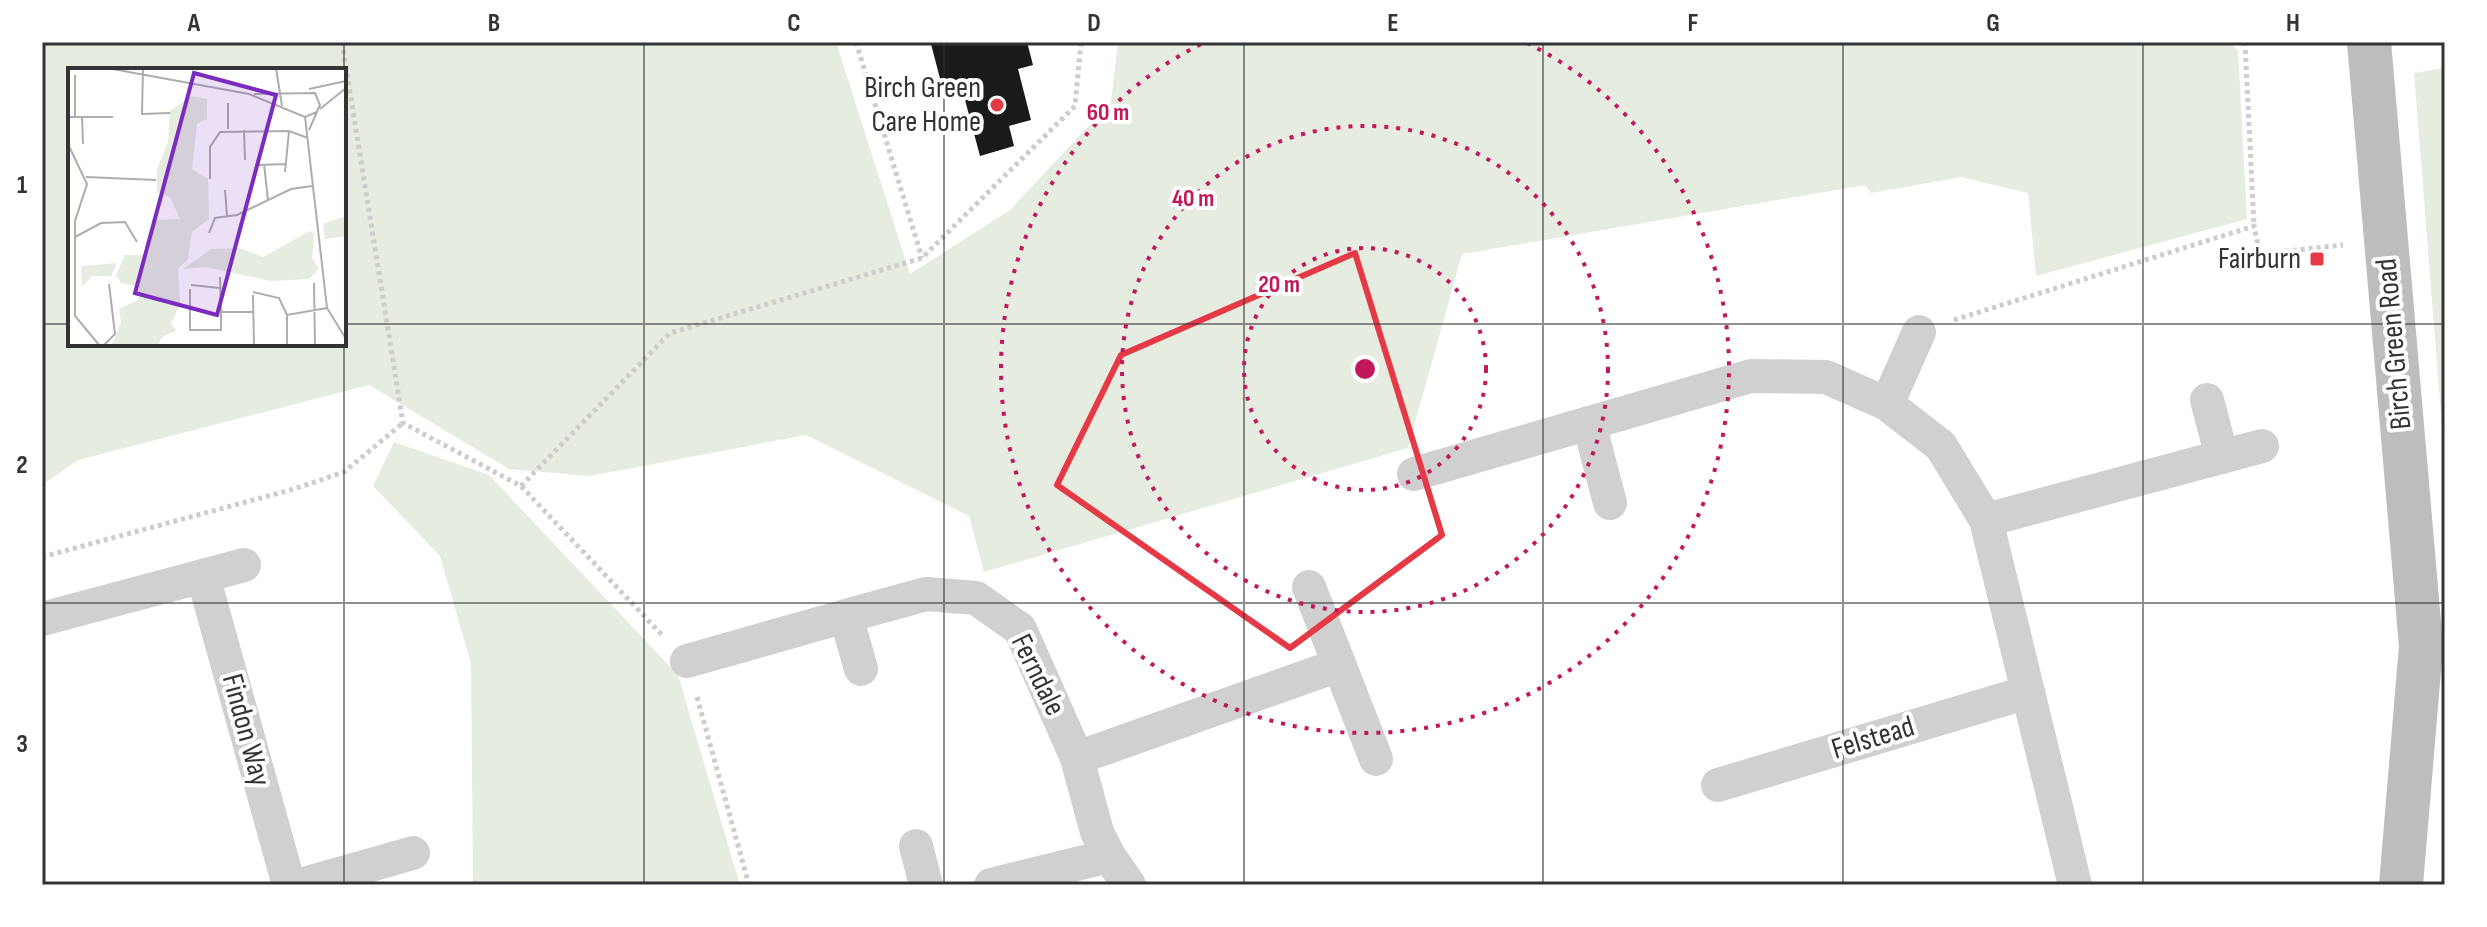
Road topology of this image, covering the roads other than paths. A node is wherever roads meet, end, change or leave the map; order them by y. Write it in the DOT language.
graph roads {
  1 [pos="2369,42"];
  2 [pos="1919,332"];
  3 [pos="2207,400"];
  4 [pos="1887,404"];
  5 [pos="1589,423"];
  6 [pos="2262,446"];
  7 [pos="2222,457"];
  8 [pos="1414,474"];
  9 [pos="1610,503"];
  10 [pos="1986,520"];
  11 [pos="244,565"];
  12 [pos="203,576"];
  13 [pos="1309,587"];
  14 [pos="846,616"];
  15 [pos="42,619"];
  16 [pos="2421,646"];
  17 [pos="687,661"];
  18 [pos="1339,665"];
  19 [pos="861,669"];
  20 [pos="2028,692"];
  21 [pos="2445,729"];
  22 [pos="1077,758"];
  23 [pos="1376,759"];
  24 [pos="1718,785"];
  25 [pos="916,846"];
  26 [pos="413,853"];
  27 [pos="1109,856"];
  28 [pos="289,885"];
  29 [pos="300,885"];
  30 [pos="926,885"];
  31 [pos="991,885"];
  32 [pos="1129,885"];
  33 [pos="2075,885"];
  34 [pos="2401,885"];
  1 -- 16 [label="street, Birch Green Road"];
  2 -- 4 [label="street"];
  3 -- 7 [label="street"];
  4 -- 5 [label="street"];
  4 -- 10 [label="street"];
  5 -- 8 [label="street"];
  5 -- 9 [label="street"];
  6 -- 7 [label="street"];
  7 -- 10 [label="street"];
  10 -- 20 [label="street"];
  11 -- 12 [label="street"];
  12 -- 15 [label="street"];
  12 -- 28 [label="street, Findon Way"];
  13 -- 18 [label="street"];
  14 -- 17 [label="street, Ferndale"];
  14 -- 19 [label="street"];
  14 -- 22 [label="street, Ferndale"];
  16 -- 21 [label="street"];
  16 -- 34 [label="street"];
  18 -- 22 [label="street"];
  18 -- 23 [label="street"];
  20 -- 24 [label="street, Felstead"];
  20 -- 33 [label="street"];
  22 -- 27 [label="street, Ferndale"];
  25 -- 30 [label="street"];
  26 -- 29 [label="street"];
  27 -- 31 [label="street"];
  27 -- 32 [label="street, Ferndale"];
}
